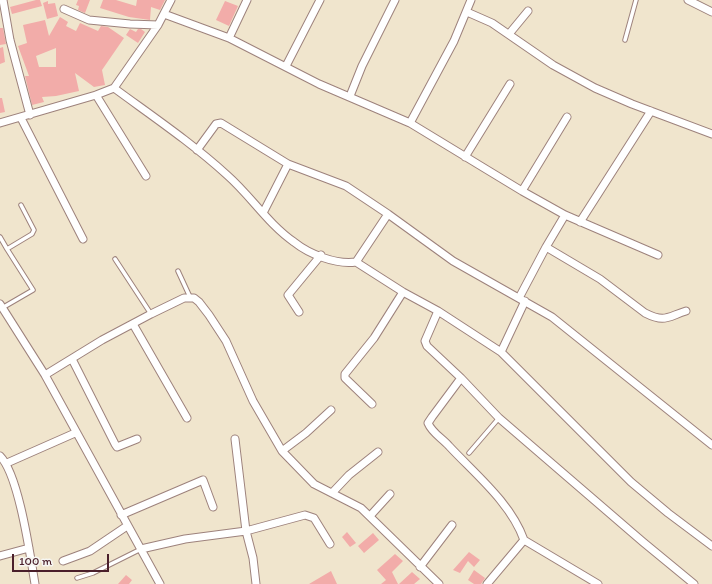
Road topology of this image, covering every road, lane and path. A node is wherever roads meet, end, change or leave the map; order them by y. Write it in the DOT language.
graph roads {
  1 [pos="3,0"];
  2 [pos="171,0"];
  3 [pos="247,0"];
  4 [pos="320,0"];
  5 [pos="395,0"];
  6 [pos="471,0"];
  7 [pos="636,0"];
  8 [pos="688,0"];
  9 [pos="64,8"];
  10 [pos="528,11"];
  11 [pos="467,12"];
  12 [pos="712,12"];
  13 [pos="164,14"];
  14 [pos="158,25"];
  15 [pos="509,34"];
  16 [pos="229,38"];
  17 [pos="625,40"];
  18 [pos="286,66"];
  19 [pos="510,84"];
  20 [pos="114,88"];
  21 [pos="96,95"];
  22 [pos="350,96"];
  23 [pos="650,111"];
  24 [pos="30,115"];
  25 [pos="567,117"];
  26 [pos="21,118"];
  27 [pos="0,123"];
  28 [pos="410,123"];
  29 [pos="712,134"];
  30 [pos="198,150"];
  31 [pos="465,157"];
  32 [pos="288,164"];
  33 [pos="146,176"];
  34 [pos="522,191"];
  35 [pos="21,205"];
  36 [pos="263,213"];
  37 [pos="388,214"];
  38 [pos="565,215"];
  39 [pos="580,222"];
  40 [pos="0,237"];
  41 [pos="83,239"];
  42 [pos="546,247"];
  43 [pos="7,249"];
  44 [pos="658,255"];
  45 [pos="321,256"];
  46 [pos="115,259"];
  47 [pos="356,262"];
  48 [pos="178,272"];
  49 [pos="403,292"];
  50 [pos="190,297"];
  51 [pos="522,299"];
  52 [pos="1,306"];
  53 [pos="438,311"];
  54 [pos="686,311"];
  55 [pos="299,312"];
  56 [pos="151,314"];
  57 [pos="133,324"];
  58 [pos="501,352"];
  59 [pos="72,359"];
  60 [pos="45,375"];
  61 [pos="461,378"];
  62 [pos="372,404"];
  63 [pos="331,410"];
  64 [pos="187,418"];
  65 [pos="499,418"];
  66 [pos="75,433"];
  67 [pos="137,439"];
  68 [pos="235,439"];
  69 [pos="712,445"];
  70 [pos="282,451"];
  71 [pos="378,452"];
  72 [pos="469,453"];
  73 [pos="0,456"];
  74 [pos="7,463"];
  75 [pos="332,493"];
  76 [pos="390,494"];
  77 [pos="213,507"];
  78 [pos="121,515"];
  79 [pos="370,516"];
  80 [pos="452,525"];
  81 [pos="127,526"];
  82 [pos="246,531"];
  83 [pos="524,540"];
  84 [pos="330,544"];
  85 [pos="712,546"];
  86 [pos="29,548"];
  87 [pos="141,549"];
  88 [pos="0,556"];
  89 [pos="63,561"];
  90 [pos="420,567"];
  91 [pos="76,578"];
  92 [pos="35,584"];
  93 [pos="160,584"];
  94 [pos="256,584"];
  95 [pos="440,584"];
  96 [pos="487,584"];
  97 [pos="598,584"];
  98 [pos="694,584"];
  1 -- 24 [label="street"];
  2 -- 13 [label="street"];
  3 -- 16 [label="street"];
  4 -- 18 [label="street"];
  5 -- 22 [label="street"];
  6 -- 11 [label="street"];
  7 -- 17 [label="lane"];
  8 -- 12 [label="street"];
  9 -- 14 [label="street"];
  10 -- 15 [label="street"];
  11 -- 15 [label="street"];
  11 -- 28 [label="street"];
  13 -- 14 [label="street"];
  13 -- 16 [label="street"];
  14 -- 20 [label="street"];
  15 -- 23 [label="street"];
  16 -- 18 [label="street"];
  18 -- 22 [label="street"];
  19 -- 31 [label="street"];
  20 -- 21 [label="street"];
  20 -- 30 [label="street"];
  21 -- 24 [label="street"];
  21 -- 33 [label="street"];
  22 -- 28 [label="street"];
  23 -- 29 [label="street"];
  23 -- 39 [label="street"];
  24 -- 26 [label="street"];
  25 -- 34 [label="street"];
  26 -- 27 [label="street"];
  26 -- 41 [label="street"];
  28 -- 31 [label="street"];
  30 -- 32 [label="street"];
  30 -- 36 [label="street"];
  31 -- 34 [label="street"];
  32 -- 36 [label="street"];
  32 -- 37 [label="street"];
  34 -- 38 [label="street"];
  35 -- 43 [label="lane"];
  36 -- 45 [label="street"];
  37 -- 47 [label="street"];
  37 -- 51 [label="street"];
  38 -- 39 [label="street"];
  38 -- 42 [label="street"];
  39 -- 44 [label="street"];
  40 -- 43 [label="lane"];
  42 -- 51 [label="street"];
  42 -- 54 [label="street"];
  43 -- 52 [label="lane"];
  45 -- 47 [label="street"];
  45 -- 55 [label="street"];
  46 -- 56 [label="lane"];
  47 -- 49 [label="street"];
  48 -- 50 [label="lane"];
  49 -- 53 [label="street"];
  49 -- 62 [label="street"];
  50 -- 56 [label="street"];
  50 -- 70 [label="street"];
  51 -- 58 [label="street"];
  51 -- 69 [label="street"];
  52 -- 60 [label="street"];
  53 -- 58 [label="street"];
  53 -- 61 [label="street"];
  56 -- 57 [label="street"];
  57 -- 59 [label="street"];
  57 -- 64 [label="street"];
  58 -- 85 [label="street"];
  59 -- 60 [label="street"];
  59 -- 67 [label="street"];
  60 -- 66 [label="street"];
  61 -- 65 [label="street"];
  61 -- 83 [label="street"];
  63 -- 70 [label="street"];
  65 -- 72 [label="lane"];
  65 -- 98 [label="street"];
  66 -- 74 [label="street"];
  66 -- 78 [label="street"];
  68 -- 82 [label="street"];
  70 -- 75 [label="street"];
  71 -- 75 [label="street"];
  73 -- 74 [label="street"];
  74 -- 86 [label="street"];
  75 -- 79 [label="street"];
  76 -- 79 [label="street"];
  77 -- 78 [label="street"];
  78 -- 81 [label="street"];
  79 -- 90 [label="street"];
  80 -- 90 [label="street"];
  81 -- 87 [label="street"];
  81 -- 89 [label="street"];
  82 -- 84 [label="street"];
  82 -- 87 [label="street"];
  82 -- 94 [label="street"];
  83 -- 96 [label="street"];
  83 -- 97 [label="street"];
  86 -- 88 [label="street"];
  86 -- 92 [label="street"];
  87 -- 91 [label="lane"];
  87 -- 93 [label="street"];
  90 -- 95 [label="street"];
}
